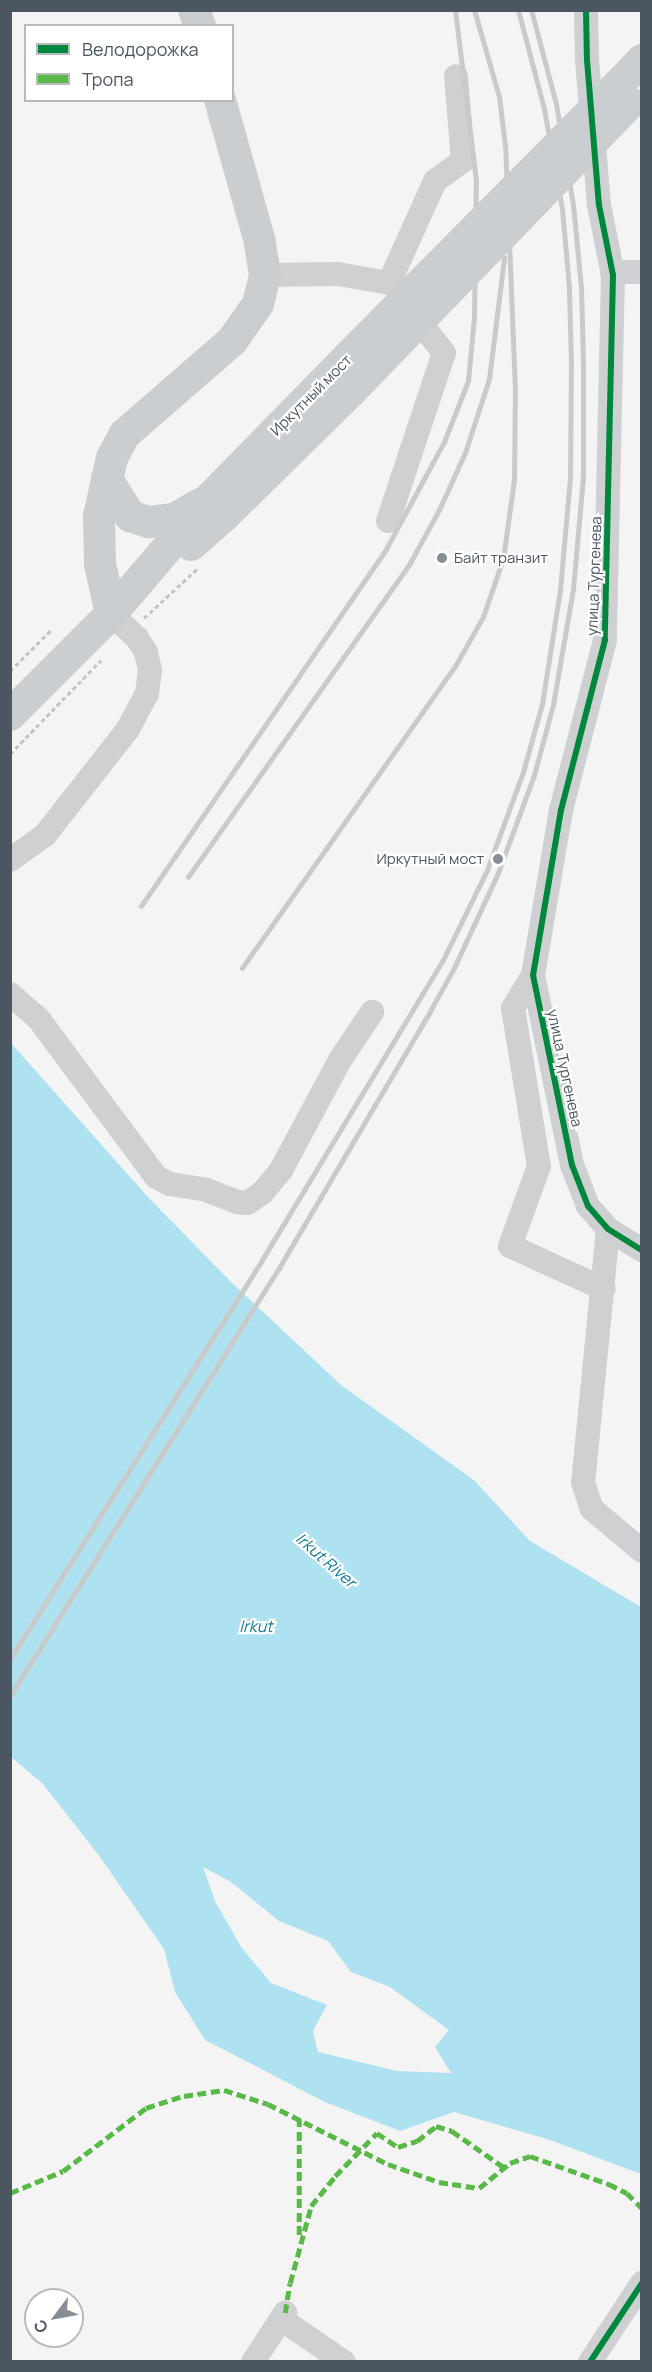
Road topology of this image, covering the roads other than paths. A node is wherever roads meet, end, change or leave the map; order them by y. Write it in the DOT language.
graph roads {
  1 [pos="586,10"];
  2 [pos="642,60"];
  3 [pos="456,76"];
  4 [pos="630,92"];
  5 [pos="221,102"];
  6 [pos="612,272"];
  7 [pos="642,272"];
  8 [pos="265,275"];
  9 [pos="389,283"];
  10 [pos="107,479"];
  11 [pos="210,498"];
  12 [pos="388,521"];
  13 [pos="120,623"];
  14 [pos="10,715"];
  15 [pos="10,860"];
  16 [pos="533,975"];
  17 [pos="10,994"];
  18 [pos="372,1012"];
  19 [pos="608,1229"];
  20 [pos="642,1250"];
  21 [pos="603,1289"];
  22 [pos="642,1551"];
  23 [pos="642,2283"];
  24 [pos="253,2361"];
  25 [pos="344,2361"];
  26 [pos="590,2361"];
  1 -- 6 [label="street, улица Тургенева"];
  2 -- 4 [label="main road"];
  3 -- 9 [label="street"];
  4 -- 11 [label="main road, Иркутный мост, bridge"];
  4 -- 13 [label="main road, Иркутный мост, bridge"];
  5 -- 8 [label="main road"];
  6 -- 7 [label="street"];
  6 -- 16 [label="street, улица Тургенева"];
  8 -- 9 [label="street"];
  8 -- 10 [label="main road"];
  9 -- 12 [label="street"];
  10 -- 11 [label="main road"];
  10 -- 13 [label="main road"];
  11 -- 13 [label="main road, Иркутный мост"];
  13 -- 14 [label="main road, Иркутный мост"];
  13 -- 15 [label="street"];
  16 -- 19 [label="street, улица Тургенева"];
  16 -- 21 [label="street"];
  17 -- 18 [label="street"];
  19 -- 20 [label="street, улица Тургенева"];
  19 -- 21 [label="street"];
  21 -- 22 [label="street"];
  23 -- 26 [label="street"];
  24 -- 25 [label="street"];
}
